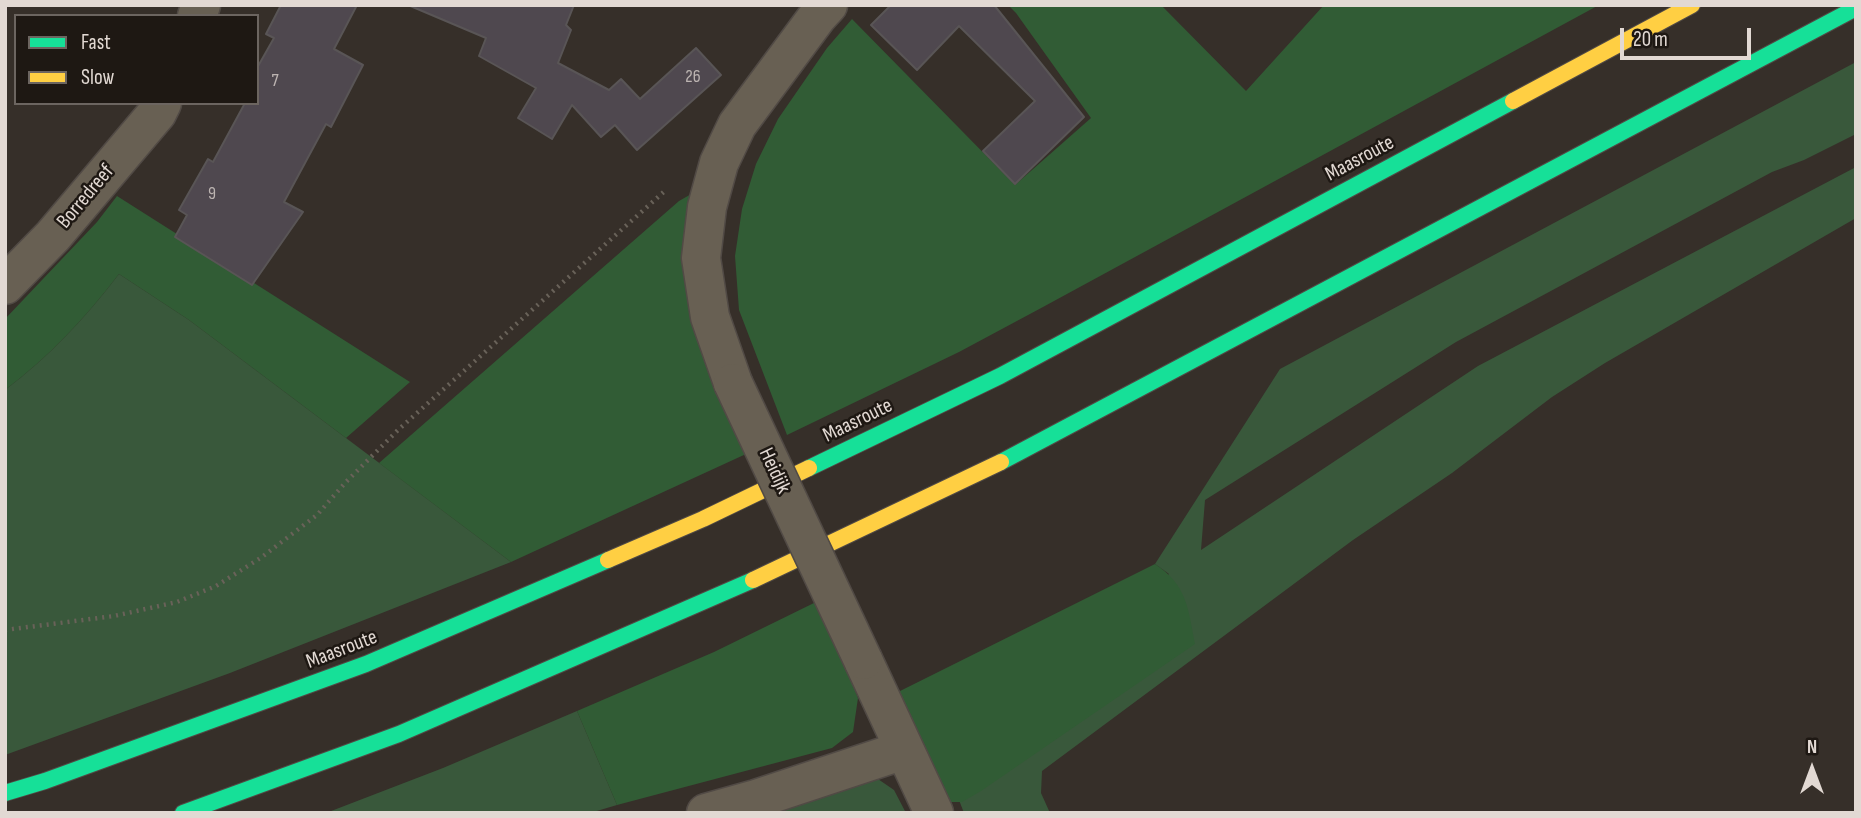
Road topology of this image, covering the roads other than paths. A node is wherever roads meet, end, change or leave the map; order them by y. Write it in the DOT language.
graph roads {
  1 [pos="1692,5"];
  2 [pos="1856,8"];
  3 [pos="814,9"];
  4 [pos="161,105"];
  5 [pos="5,285"];
  6 [pos="904,750"];
  7 [pos="5,793"];
  8 [pos="183,813"];
  9 [pos="706,813"];
  10 [pos="934,813"];
  1 -- 7 [label="highway, Maasroute"];
  2 -- 8 [label="highway"];
  3 -- 6 [label="street, Heidijk, bridge"];
  4 -- 5 [label="street, Borredreef"];
  6 -- 9 [label="street"];
  6 -- 10 [label="street, Heidijk"];
}
